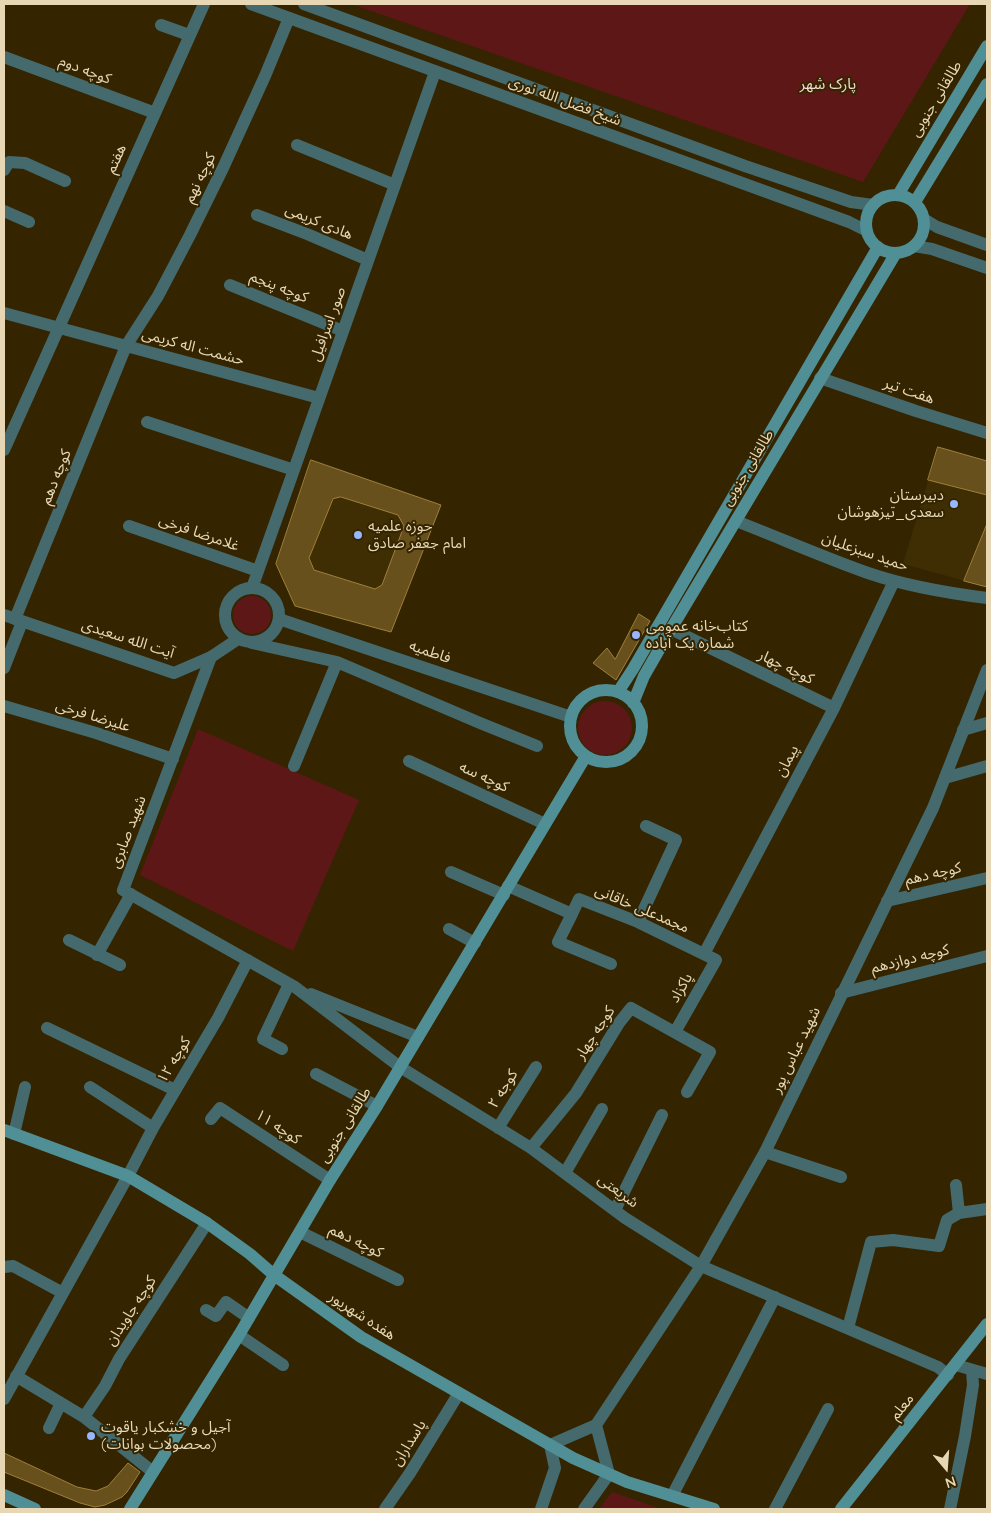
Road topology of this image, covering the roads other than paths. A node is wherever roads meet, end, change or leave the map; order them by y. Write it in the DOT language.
graph roads {
  1 [pos="204,4"];
  2 [pos="251,4"];
  3 [pos="304,4"];
  4 [pos="289,18"];
  5 [pos="161,25"];
  6 [pos="190,36"];
  7 [pos="987,46"];
  8 [pos="441,54"];
  9 [pos="4,57"];
  10 [pos="435,72"];
  11 [pos="987,84"];
  12 [pos="155,113"];
  13 [pos="935,132"];
  14 [pos="952,142"];
  15 [pos="297,145"];
  16 [pos="4,170"];
  17 [pos="65,181"];
  18 [pos="395,185"];
  19 [pos="898,195"];
  20 [pos="915,202"];
  21 [pos="873,205"];
  22 [pos="4,211"];
  23 [pos="257,215"];
  24 [pos="924,220"];
  25 [pos="28,222"];
  26 [pos="867,231"];
  27 [pos="987,245"];
  28 [pos="914,246"];
  29 [pos="878,247"];
  30 [pos="896,253"];
  31 [pos="368,260"];
  32 [pos="987,268"];
  33 [pos="230,285"];
  34 [pos="4,313"];
  35 [pos="58,328"];
  36 [pos="343,331"];
  37 [pos="126,346"];
  38 [pos="820,378"];
  39 [pos="319,398"];
  40 [pos="147,422"];
  41 [pos="987,433"];
  42 [pos="4,450"];
  43 [pos="294,470"];
  44 [pos="736,521"];
  45 [pos="129,526"];
  46 [pos="258,570"];
  47 [pos="894,581"];
  48 [pos="252,588"];
  49 [pos="987,598"];
  50 [pos="279,618"];
  51 [pos="14,619"];
  52 [pos="671,629"];
  53 [pos="238,639"];
  54 [pos="252,643"];
  55 [pos="211,656"];
  56 [pos="337,662"];
  57 [pos="4,668"];
  58 [pos="987,670"];
  59 [pos="618,692"];
  60 [pos="633,703"];
  61 [pos="4,706"];
  62 [pos="834,708"];
  63 [pos="571,717"];
  64 [pos="987,723"];
  65 [pos="963,730"];
  66 [pos="537,746"];
  67 [pos="586,756"];
  68 [pos="173,759"];
  69 [pos="410,761"];
  70 [pos="294,766"];
  71 [pos="987,766"];
  72 [pos="945,778"];
  73 [pos="546,824"];
  74 [pos="646,826"];
  75 [pos="451,872"];
  76 [pos="987,878"];
  77 [pos="506,890"];
  78 [pos="130,894"];
  79 [pos="887,901"];
  80 [pos="572,914"];
  81 [pos="638,922"];
  82 [pos="449,929"];
  83 [pos="69,940"];
  84 [pos="475,943"];
  85 [pos="704,954"];
  86 [pos="97,955"];
  87 [pos="987,956"];
  88 [pos="248,960"];
  89 [pos="716,960"];
  90 [pos="611,964"];
  91 [pos="120,965"];
  92 [pos="292,986"];
  93 [pos="842,993"];
  94 [pos="46,1028"];
  95 [pos="675,1032"];
  96 [pos="418,1037"];
  97 [pos="282,1049"];
  98 [pos="400,1067"];
  99 [pos="536,1067"];
  100 [pos="316,1074"];
  101 [pos="25,1087"];
  102 [pos="90,1087"];
  103 [pos="175,1090"];
  104 [pos="687,1092"];
  105 [pos="377,1106"];
  106 [pos="602,1109"];
  107 [pos="662,1115"];
  108 [pos="211,1119"];
  109 [pos="152,1128"];
  110 [pos="498,1128"];
  111 [pos="9,1132"];
  112 [pos="531,1148"];
  113 [pos="765,1152"];
  114 [pos="565,1173"];
  115 [pos="128,1176"];
  116 [pos="840,1178"];
  117 [pos="330,1180"];
  118 [pos="956,1185"];
  119 [pos="987,1209"];
  120 [pos="615,1210"];
  121 [pos="959,1213"];
  122 [pos="208,1223"];
  123 [pos="300,1232"];
  124 [pos="701,1266"];
  125 [pos="4,1267"];
  126 [pos="274,1275"];
  127 [pos="398,1280"];
  128 [pos="63,1293"];
  129 [pos="775,1297"];
  130 [pos="206,1310"];
  131 [pos="249,1318"];
  132 [pos="848,1328"];
  133 [pos="985,1332"];
  134 [pos="239,1335"];
  135 [pos="283,1365"];
  136 [pos="956,1365"];
  137 [pos="972,1370"];
  138 [pos="987,1374"];
  139 [pos="948,1375"];
  140 [pos="16,1376"];
  141 [pos="458,1393"];
  142 [pos="4,1396"];
  143 [pos="61,1403"];
  144 [pos="828,1409"];
  145 [pos="84,1417"];
  146 [pos="596,1425"];
  147 [pos="49,1428"];
  148 [pos="550,1445"];
  149 [pos="153,1472"];
  150 [pos="609,1474"];
  151 [pos="4,1495"];
  152 [pos="672,1496"];
  153 [pos="35,1509"];
  154 [pos="130,1509"];
  155 [pos="385,1509"];
  156 [pos="541,1509"];
  157 [pos="584,1509"];
  158 [pos="714,1509"];
  159 [pos="775,1509"];
  160 [pos="841,1509"];
  161 [pos="950,1509"];
  1 -- 6 [label="street, هفتم"];
  2 -- 4 [label="street, شیخ فضل الله نوری"];
  3 -- 8 [label="street, شیخ فضل الله نوری"];
  4 -- 10 [label="street, شیخ فضل الله نوری"];
  4 -- 37 [label="street, کوچه نهم"];
  5 -- 6 [label="street"];
  6 -- 12 [label="street, هفتم"];
  7 -- 13 [label="main road, طالقانی جنوبی"];
  8 -- 10 [label="street, صور اسرافیل"];
  8 -- 21 [label="street, شیخ فضل الله نوری"];
  9 -- 12 [label="street, کوچه دوم"];
  10 -- 18 [label="street, صور اسرافیل"];
  10 -- 26 [label="street, شیخ فضل الله نوری"];
  11 -- 14 [label="main road"];
  12 -- 35 [label="street, هفتم"];
  13 -- 14 [label="main road"];
  13 -- 19 [label="main road, طالقانی جنوبی"];
  14 -- 20 [label="main road"];
  15 -- 18 [label="street"];
  16 -- 17 [label="street"];
  18 -- 31 [label="street, صور اسرافیل"];
  19 -- 20 [label="main road"];
  19 -- 21 [label="main road"];
  20 -- 24 [label="main road"];
  21 -- 26 [label="main road"];
  22 -- 25 [label="street"];
  23 -- 31 [label="street, هادی کریمی"];
  24 -- 27 [label="street"];
  24 -- 28 [label="main road"];
  26 -- 29 [label="main road"];
  28 -- 30 [label="main road"];
  28 -- 32 [label="street"];
  29 -- 30 [label="main road"];
  29 -- 59 [label="main road, طالقانی جنوبی"];
  30 -- 38 [label="main road, طالقانی جنوبی"];
  31 -- 36 [label="street, صور اسرافیل"];
  33 -- 36 [label="street, کوچه پنجم"];
  34 -- 35 [label="street, حشمت اله کریمی"];
  35 -- 37 [label="street, حشمت اله کریمی"];
  35 -- 42 [label="street, هفتم"];
  36 -- 39 [label="street, صور اسرافیل"];
  37 -- 39 [label="street, حشمت اله کریمی"];
  37 -- 51 [label="street, کوچه دهم"];
  38 -- 41 [label="street, هفت تیر"];
  38 -- 44 [label="main road, طالقانی جنوبی"];
  39 -- 43 [label="street, صور اسرافیل"];
  40 -- 43 [label="street"];
  43 -- 46 [label="street, صور اسرافیل"];
  44 -- 47 [label="street, حمید سبزعلیان"];
  44 -- 52 [label="main road, طالقانی جنوبی"];
  45 -- 46 [label="street, غلامرضا فرخی"];
  46 -- 48 [label="street, صور اسرافیل"];
  47 -- 49 [label="street, حمید سبزعلیان"];
  47 -- 62 [label="street, پیمان"];
  48 -- 50 [label="street"];
  48 -- 53 [label="street"];
  50 -- 54 [label="street"];
  50 -- 63 [label="street, فاطمیه"];
  51 -- 55 [label="street, آیت الله سعیدی"];
  51 -- 57 [label="street, کوچه دهم"];
  52 -- 60 [label="main road, طالقانی جنوبی"];
  52 -- 62 [label="street, کوچه چهار"];
  53 -- 54 [label="street"];
  53 -- 55 [label="street, آیت الله سعیدی"];
  54 -- 56 [label="street"];
  55 -- 68 [label="street, شهید صابری"];
  56 -- 66 [label="street"];
  56 -- 70 [label="street"];
  58 -- 65 [label="street, شهید عباس پور"];
  59 -- 60 [label="main road"];
  59 -- 63 [label="main road"];
  60 -- 67 [label="main road"];
  61 -- 68 [label="street, علیرضا فرخی"];
  62 -- 85 [label="street, پیمان"];
  63 -- 67 [label="main road"];
  64 -- 65 [label="street"];
  65 -- 72 [label="street, شهید عباس پور"];
  67 -- 73 [label="main road, طالقانی جنوبی"];
  68 -- 78 [label="street, شهید صابری"];
  69 -- 73 [label="street, کوچه سه"];
  71 -- 72 [label="street"];
  72 -- 79 [label="street, شهید عباس پور"];
  73 -- 77 [label="main road, طالقانی جنوبی"];
  74 -- 81 [label="street"];
  75 -- 77 [label="street"];
  76 -- 79 [label="street, کوچه دهم"];
  77 -- 80 [label="street"];
  77 -- 84 [label="main road, طالقانی جنوبی"];
  78 -- 86 [label="street"];
  78 -- 88 [label="street"];
  79 -- 93 [label="street, شهید عباس پور"];
  80 -- 81 [label="street, مجمدعلی خاقانی"];
  80 -- 90 [label="street"];
  81 -- 85 [label="street, مجمدعلی خاقانی"];
  82 -- 84 [label="street"];
  83 -- 86 [label="street"];
  84 -- 96 [label="main road, طالقانی جنوبی"];
  85 -- 89 [label="street, مجمدعلی خاقانی"];
  86 -- 91 [label="street"];
  87 -- 93 [label="street, کوچه دوازدهم"];
  88 -- 92 [label="street"];
  88 -- 103 [label="street, کوچه ۱۲"];
  89 -- 95 [label="street, پاکزاد"];
  92 -- 96 [label="street"];
  92 -- 97 [label="street"];
  92 -- 98 [label="street, شریعتی"];
  93 -- 113 [label="street, شهید عباس پور"];
  94 -- 103 [label="street"];
  95 -- 104 [label="street, کوجه چهار"];
  95 -- 112 [label="street, کوجه چهار"];
  96 -- 98 [label="main road, طالقانی جنوبی"];
  98 -- 105 [label="main road, طالقانی جنوبی"];
  98 -- 110 [label="street, شریعتی"];
  99 -- 110 [label="street, کوجه ۲"];
  100 -- 105 [label="street"];
  101 -- 111 [label="street"];
  102 -- 109 [label="street"];
  103 -- 109 [label="street, کوچه ۱۲"];
  105 -- 117 [label="main road, طالقانی جنوبی"];
  106 -- 114 [label="street"];
  107 -- 120 [label="street"];
  108 -- 117 [label="street, کوچه ۱۱"];
  109 -- 115 [label="street, کوچه ۱۲"];
  110 -- 112 [label="street, شریعتی"];
  111 -- 115 [label="main road, هفده شهریور"];
  112 -- 114 [label="street, شریعتی"];
  113 -- 116 [label="street"];
  113 -- 124 [label="street, شهید عباس پور"];
  114 -- 120 [label="street, شریعتی"];
  115 -- 122 [label="main road, هفده شهریور"];
  115 -- 128 [label="street, کوچه ۱۲"];
  117 -- 123 [label="main road, طالقانی جنوبی"];
  118 -- 121 [label="street"];
  119 -- 121 [label="street"];
  120 -- 124 [label="street, شریعتی"];
  121 -- 132 [label="street"];
  122 -- 126 [label="main road, هفده شهریور"];
  122 -- 145 [label="street, کوچه جاویدان"];
  123 -- 126 [label="main road, طالقانی جنوبی"];
  123 -- 127 [label="street, کوچه دهم"];
  124 -- 129 [label="street, شریعتی"];
  124 -- 146 [label="street, شهید عباس پور"];
  125 -- 128 [label="street"];
  126 -- 131 [label="main road, طالقانی جنوبی"];
  126 -- 141 [label="main road, هفده شهریور"];
  128 -- 140 [label="street, کوچه ۱۲"];
  129 -- 132 [label="street, شریعتی"];
  129 -- 152 [label="street"];
  130 -- 131 [label="street"];
  131 -- 134 [label="main road, طالقانی جنوبی"];
  132 -- 139 [label="street, شریعتی"];
  133 -- 136 [label="main road, معلم"];
  134 -- 135 [label="street"];
  134 -- 149 [label="main road, طالقانی جنوبی"];
  136 -- 137 [label="street"];
  136 -- 139 [label="main road, معلم"];
  137 -- 138 [label="street"];
  137 -- 161 [label="street"];
  139 -- 160 [label="main road, معلم"];
  140 -- 142 [label="street, کوچه ۱۲"];
  140 -- 143 [label="street"];
  141 -- 148 [label="main road, هفده شهریور"];
  141 -- 155 [label="street, پاسداران"];
  143 -- 145 [label="street"];
  143 -- 147 [label="street"];
  144 -- 159 [label="street"];
  145 -- 149 [label="street"];
  146 -- 148 [label="street"];
  146 -- 150 [label="street"];
  148 -- 150 [label="main road, هفده شهریور"];
  148 -- 156 [label="street"];
  149 -- 154 [label="main road, طالقانی جنوبی"];
  150 -- 152 [label="main road, هفده شهریور"];
  150 -- 157 [label="street"];
  151 -- 153 [label="main road"];
  152 -- 158 [label="main road, هفده شهریور"];
}
